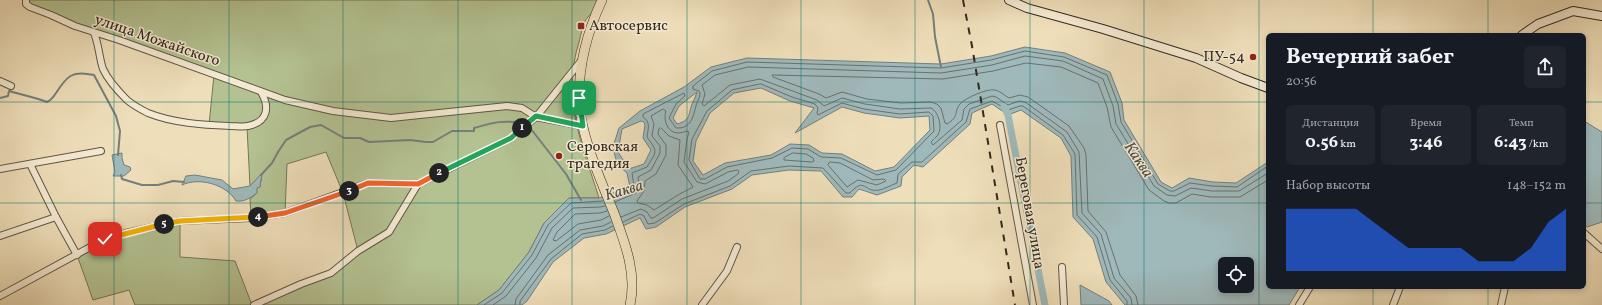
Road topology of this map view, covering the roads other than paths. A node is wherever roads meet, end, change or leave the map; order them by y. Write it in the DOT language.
graph roads {
  1 [pos="26,0"];
  2 [pos="602,0"];
  3 [pos="1009,0"];
  4 [pos="1602,16"];
  5 [pos="94,33"];
  6 [pos="1525,33"];
  7 [pos="582,60"];
  8 [pos="0,81"];
  9 [pos="11,86"];
  10 [pos="1266,87"];
  11 [pos="261,92"];
  12 [pos="536,116"];
  13 [pos="1000,125"];
  14 [pos="583,126"];
  15 [pos="101,150"];
  16 [pos="30,164"];
  17 [pos="0,169"];
  18 [pos="418,184"];
  19 [pos="56,217"];
  20 [pos="1586,235"];
  21 [pos="0,236"];
  22 [pos="737,248"];
  23 [pos="1602,250"];
  24 [pos="77,255"];
  25 [pos="1062,267"];
  26 [pos="1309,289"];
  27 [pos="1399,289"];
  28 [pos="1504,289"];
  29 [pos="0,296"];
  30 [pos="254,305"];
  31 [pos="630,305"];
  32 [pos="702,305"];
  33 [pos="1033,305"];
  34 [pos="1064,305"];
  35 [pos="1299,305"];
  36 [pos="1393,305"];
  37 [pos="1500,305"];
  1 -- 5 [label="street, улица Можайского"];
  2 -- 7 [label="main road"];
  3 -- 10 [label="main road"];
  4 -- 6 [label="main road"];
  5 -- 11 [label="street, улица Можайского"];
  5 -- 11 [label="street"];
  7 -- 12 [label="street"];
  7 -- 14 [label="main road"];
  8 -- 9 [label="street"];
  11 -- 12 [label="street, улица Можайского"];
  12 -- 14 [label="street, улица Можайского"];
  12 -- 18 [label="street"];
  13 -- 33 [label="street, Береговая улица"];
  14 -- 31 [label="main road"];
  15 -- 16 [label="street"];
  16 -- 17 [label="street"];
  16 -- 19 [label="street"];
  18 -- 24 [label="street"];
  18 -- 30 [label="street"];
  19 -- 21 [label="street"];
  19 -- 24 [label="street"];
  20 -- 23 [label="street"];
  22 -- 32 [label="street"];
  24 -- 29 [label="street"];
  25 -- 34 [label="street"];
  26 -- 35 [label="street"];
  27 -- 36 [label="street"];
  28 -- 37 [label="street"];
}
